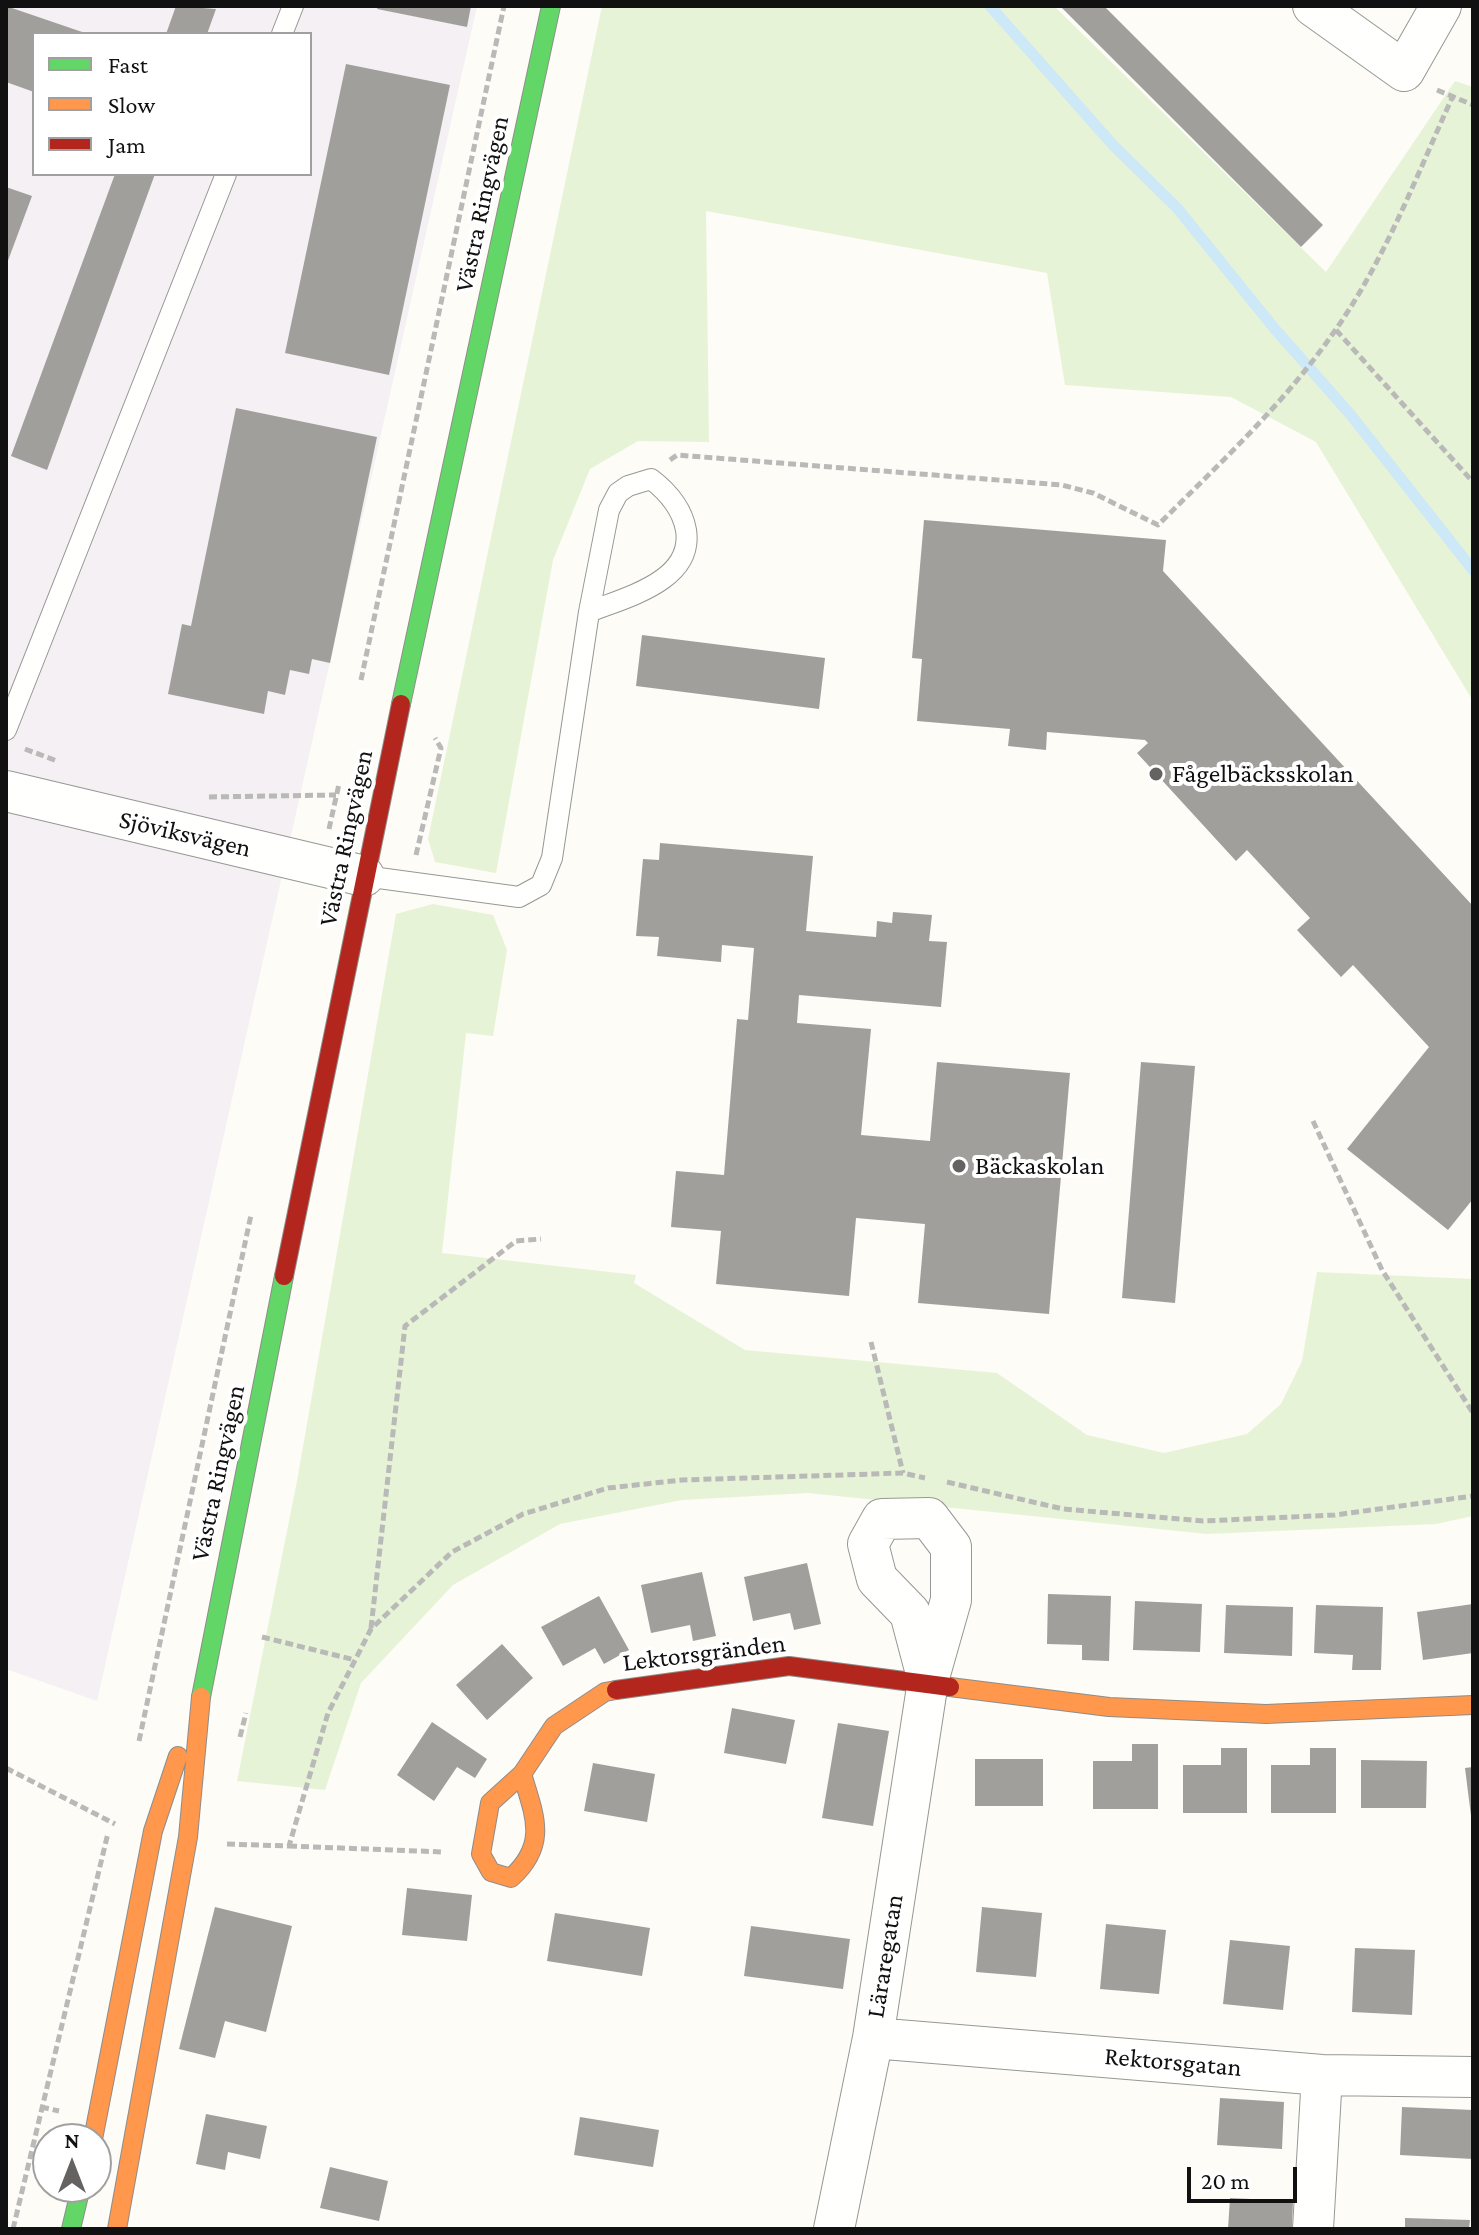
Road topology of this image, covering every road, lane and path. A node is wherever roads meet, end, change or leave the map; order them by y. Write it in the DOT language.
graph roads {
  1 [pos="293,6"];
  2 [pos="504,6"];
  3 [pos="551,6"];
  4 [pos="1313,6"];
  5 [pos="1441,6"];
  6 [pos="283,32"];
  7 [pos="1473,105"];
  8 [pos="225,176"];
  9 [pos="1336,330"];
  10 [pos="651,479"];
  11 [pos="1473,482"];
  12 [pos="589,612"];
  13 [pos="360,685"];
  14 [pos="6,730"];
  15 [pos="435,738"];
  16 [pos="20,747"];
  17 [pos="61,762"];
  18 [pos="342,771"];
  19 [pos="6,791"];
  20 [pos="336,795"];
  21 [pos="200,797"];
  22 [pos="321,867"];
  23 [pos="364,876"];
  24 [pos="410,884"];
  25 [pos="1313,1121"];
  26 [pos="254,1200"];
  27 [pos="541,1239"];
  28 [pos="871,1342"];
  29 [pos="1473,1413"];
  30 [pos="903,1473"];
  31 [pos="931,1479"];
  32 [pos="945,1482"];
  33 [pos="1473,1496"];
  34 [pos="909,1519"];
  35 [pos="371,1629"];
  36 [pos="262,1637"];
  37 [pos="355,1660"];
  38 [pos="928,1681"];
  39 [pos="202,1682"];
  40 [pos="1473,1705"];
  41 [pos="137,1749"];
  42 [pos="6,1768"];
  43 [pos="522,1774"];
  44 [pos="116,1812"];
  45 [pos="111,1823"];
  46 [pos="153,1831"];
  47 [pos="188,1837"];
  48 [pos="289,1846"];
  49 [pos="481,1854"];
  50 [pos="873,2038"];
  51 [pos="1322,2075"];
  52 [pos="1473,2077"];
  53 [pos="96,2123"];
  54 [pos="77,2203"];
  55 [pos="13,2229"];
  56 [pos="71,2229"];
  57 [pos="117,2229"];
  58 [pos="834,2229"];
  59 [pos="1313,2229"];
  1 -- 6 [label="lane"];
  2 -- 13 [label="path"];
  3 -- 23 [label="main road, Västra Ringvägen"];
  4 -- 5 [label="street"];
  7 -- 9 [label="path"];
  8 -- 14 [label="lane"];
  9 -- 10 [label="path"];
  9 -- 11 [label="path"];
  10 -- 12 [label="lane"];
  10 -- 12 [label="lane"];
  12 -- 24 [label="lane"];
  15 -- 24 [label="path"];
  16 -- 17 [label="path"];
  18 -- 20 [label="path"];
  19 -- 22 [label="street, Sjöviksvägen"];
  20 -- 21 [label="path"];
  20 -- 22 [label="path"];
  22 -- 23 [label="street, Sjöviksvägen"];
  23 -- 24 [label="lane"];
  23 -- 39 [label="main road, Västra Ringvägen"];
  25 -- 29 [label="path"];
  26 -- 41 [label="path"];
  27 -- 35 [label="path"];
  28 -- 30 [label="path"];
  30 -- 31 [label="path"];
  30 -- 34 [label="path"];
  30 -- 35 [label="path"];
  32 -- 33 [label="path"];
  34 -- 38 [label="street, Läraregatan"];
  34 -- 38 [label="street, Läraregatan"];
  35 -- 37 [label="path"];
  36 -- 37 [label="path"];
  37 -- 48 [label="path"];
  38 -- 40 [label="main road"];
  38 -- 43 [label="main road, Lektorsgränden"];
  38 -- 50 [label="street, Läraregatan"];
  39 -- 46 [label="main road, Västra Ringvägen"];
  39 -- 47 [label="main road, Västra Ringvägen"];
  42 -- 45 [label="path"];
  43 -- 49 [label="main road, Lektorsgränden"];
  43 -- 49 [label="main road"];
  44 -- 45 [label="path"];
  45 -- 46 [label="path"];
  45 -- 55 [label="path"];
  46 -- 53 [label="main road, Västra Ringvägen"];
  47 -- 48 [label="path"];
  47 -- 57 [label="main road, Västra Ringvägen"];
  48 -- 49 [label="path"];
  50 -- 51 [label="street, Rektorsgatan"];
  50 -- 58 [label="street, Läraregatan"];
  51 -- 52 [label="street, Rektorsgatan"];
  51 -- 59 [label="street"];
  54 -- 56 [label="main road"];
}
